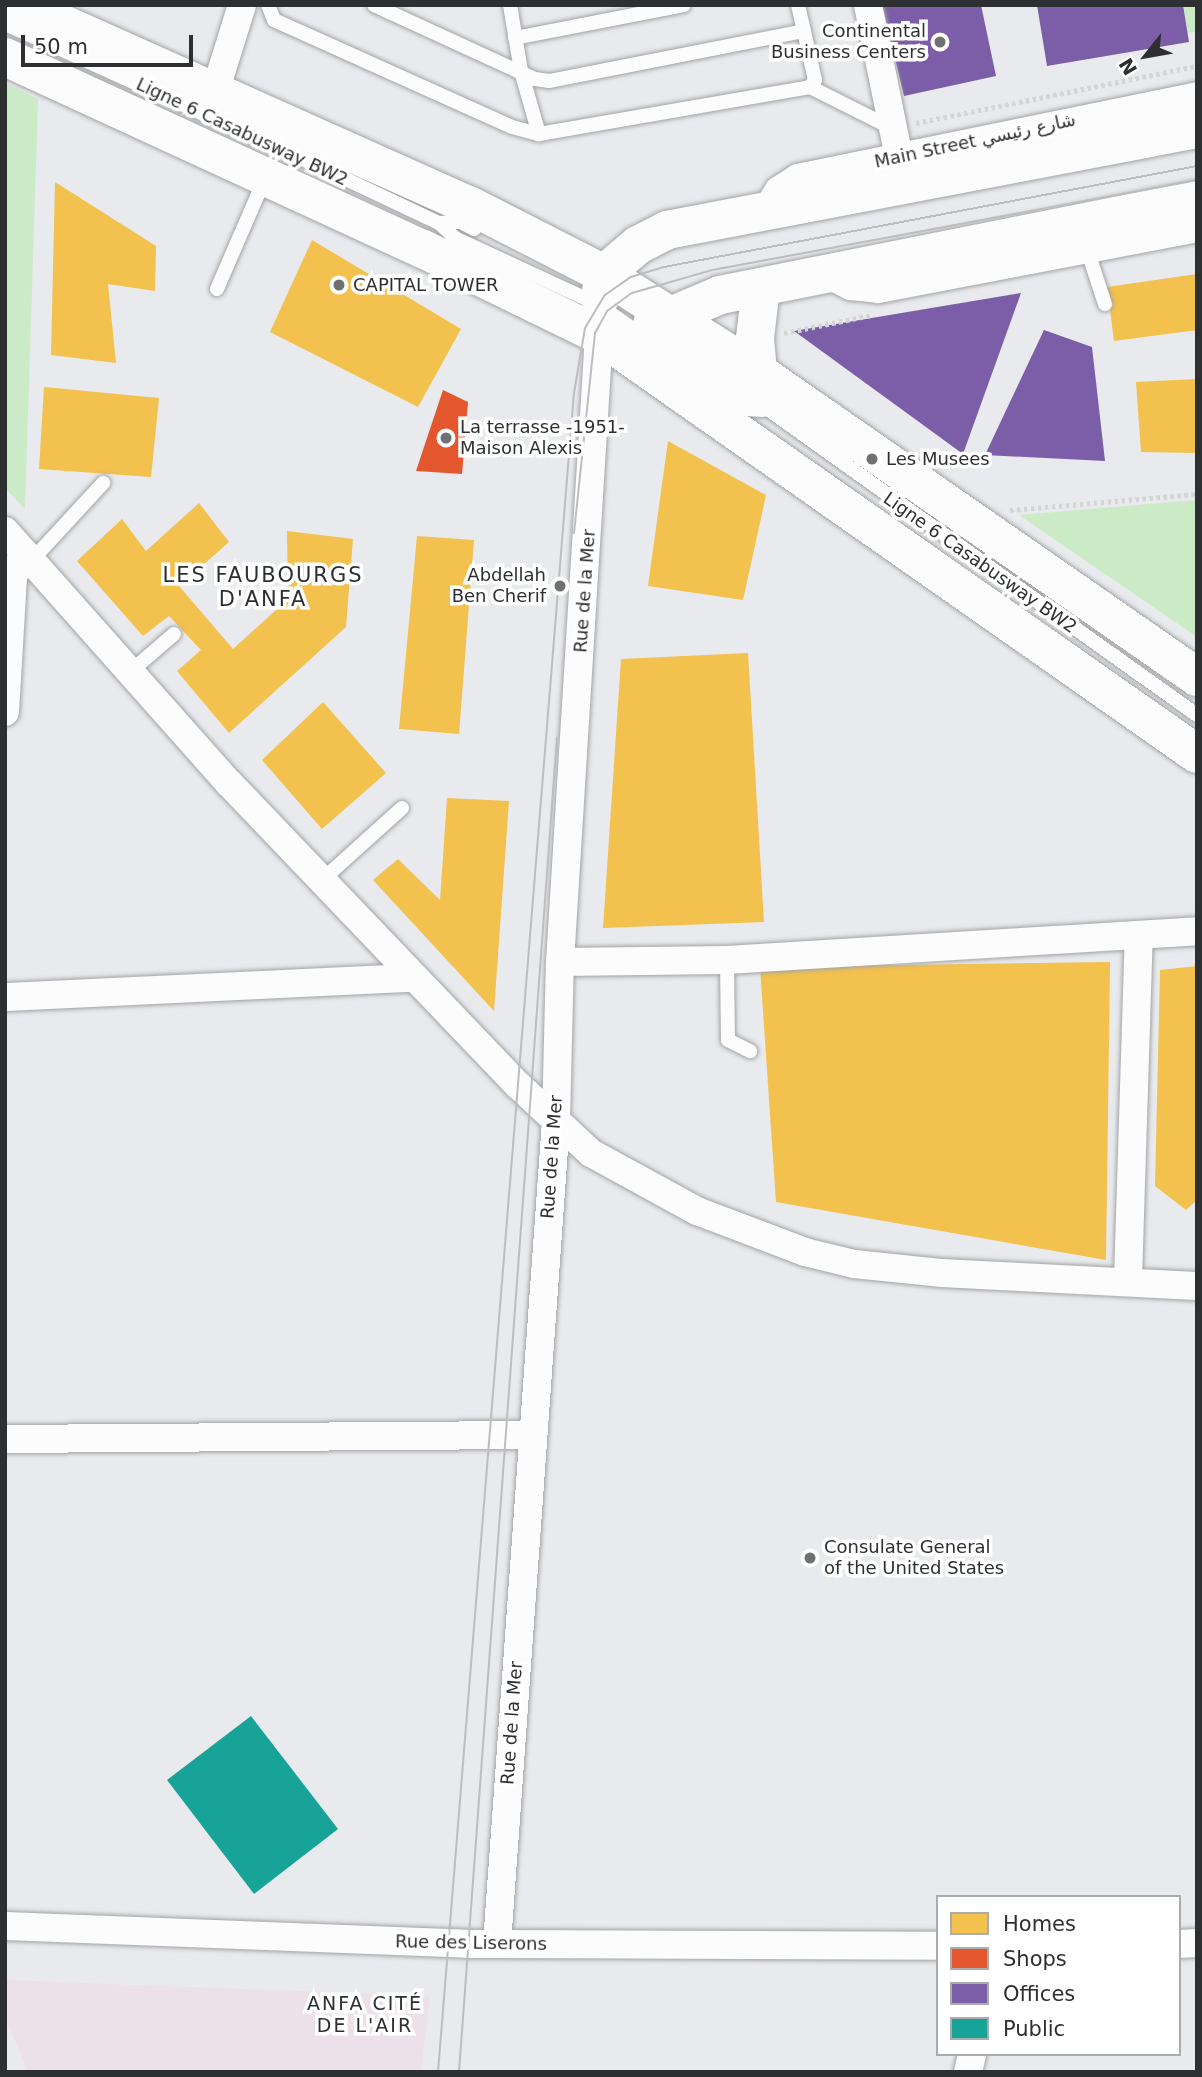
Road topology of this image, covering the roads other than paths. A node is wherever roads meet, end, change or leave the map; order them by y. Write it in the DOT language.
graph roads {
  1 [pos="21,5"];
  2 [pos="242,5"];
  3 [pos="268,5"];
  4 [pos="374,5"];
  5 [pos="510,5"];
  6 [pos="684,5"];
  7 [pos="798,5"];
  8 [pos="868,5"];
  9 [pos="5,24"];
  10 [pos="804,30"];
  11 [pos="515,38"];
  12 [pos="5,57"];
  13 [pos="521,71"];
  14 [pos="810,87"];
  15 [pos="214,95"];
  16 [pos="1197,96"];
  17 [pos="893,128"];
  18 [pos="1197,129"];
  19 [pos="540,134"];
  20 [pos="899,157"];
  21 [pos="266,177"];
  22 [pos="1197,200"];
  23 [pos="767,209"];
  24 [pos="1197,228"];
  25 [pos="1087,250"];
  26 [pos="827,274"];
  27 [pos="761,287"];
  28 [pos="217,289"];
  29 [pos="1105,304"];
  30 [pos="620,322"];
  31 [pos="758,372"];
  32 [pos="103,483"];
  33 [pos="5,531"];
  34 [pos="28,556"];
  35 [pos="174,634"];
  36 [pos="130,672"];
  37 [pos="1197,677"];
  38 [pos="5,712"];
  39 [pos="1197,715"];
  40 [pos="1197,754"];
  41 [pos="402,808"];
  42 [pos="321,881"];
  43 [pos="1197,932"];
  44 [pos="1139,936"];
  45 [pos="727,960"];
  46 [pos="560,962"];
  47 [pos="413,978"];
  48 [pos="5,997"];
  49 [pos="750,1051"];
  50 [pos="556,1121"];
  51 [pos="1128,1279"];
  52 [pos="1197,1286"];
  53 [pos="531,1436"];
  54 [pos="5,1439"];
  55 [pos="5,1926"];
  56 [pos="497,1944"];
  57 [pos="936,1946"];
  1 -- 15 [label="main road"];
  2 -- 15 [label="street"];
  3 -- 19 [label="lane"];
  4 -- 13 [label="lane"];
  5 -- 11 [label="lane"];
  6 -- 11 [label="lane"];
  7 -- 10 [label="lane"];
  8 -- 17 [label="street"];
  9 -- 30 [label="lane, Ligne 6 Casabusway BW2"];
  10 -- 13 [label="lane"];
  10 -- 14 [label="lane"];
  11 -- 13 [label="lane"];
  12 -- 21 [label="main road"];
  13 -- 19 [label="lane"];
  14 -- 17 [label="lane"];
  14 -- 19 [label="lane"];
  15 -- 30 [label="main road"];
  16 -- 20 [label="street, Main Street شارع رئيسي"];
  17 -- 20 [label="street"];
  18 -- 23 [label="main road, Main Street شارع رئيسي"];
  20 -- 23 [label="street, Main Street شارع رئيسي"];
  21 -- 28 [label="lane"];
  21 -- 30 [label="main road"];
  22 -- 26 [label="main road"];
  23 -- 30 [label="main road, Main Street شارع رئيسي"];
  24 -- 25 [label="street"];
  25 -- 26 [label="street"];
  25 -- 29 [label="lane"];
  26 -- 27 [label="main road"];
  27 -- 30 [label="main road"];
  27 -- 31 [label="main road"];
  30 -- 31 [label="main road"];
  30 -- 39 [label="lane, Ligne 6 Casabusway BW2"];
  30 -- 40 [label="main road"];
  30 -- 46 [label="street, Rue de la Mer"];
  31 -- 37 [label="main road"];
  32 -- 34 [label="lane"];
  33 -- 34 [label="street"];
  34 -- 36 [label="street"];
  34 -- 38 [label="street"];
  35 -- 36 [label="lane"];
  36 -- 42 [label="street"];
  41 -- 42 [label="lane"];
  42 -- 47 [label="street"];
  43 -- 44 [label="street"];
  44 -- 45 [label="street"];
  44 -- 51 [label="street"];
  45 -- 46 [label="street"];
  45 -- 49 [label="lane"];
  46 -- 50 [label="street, Rue de la Mer"];
  47 -- 48 [label="street"];
  47 -- 50 [label="street"];
  50 -- 51 [label="street"];
  50 -- 53 [label="street, Rue de la Mer"];
  51 -- 52 [label="street"];
  53 -- 54 [label="street"];
  53 -- 56 [label="street, Rue de la Mer"];
  55 -- 56 [label="street, Rue des Liserons"];
  56 -- 57 [label="street, Rue des Liserons"];
}
